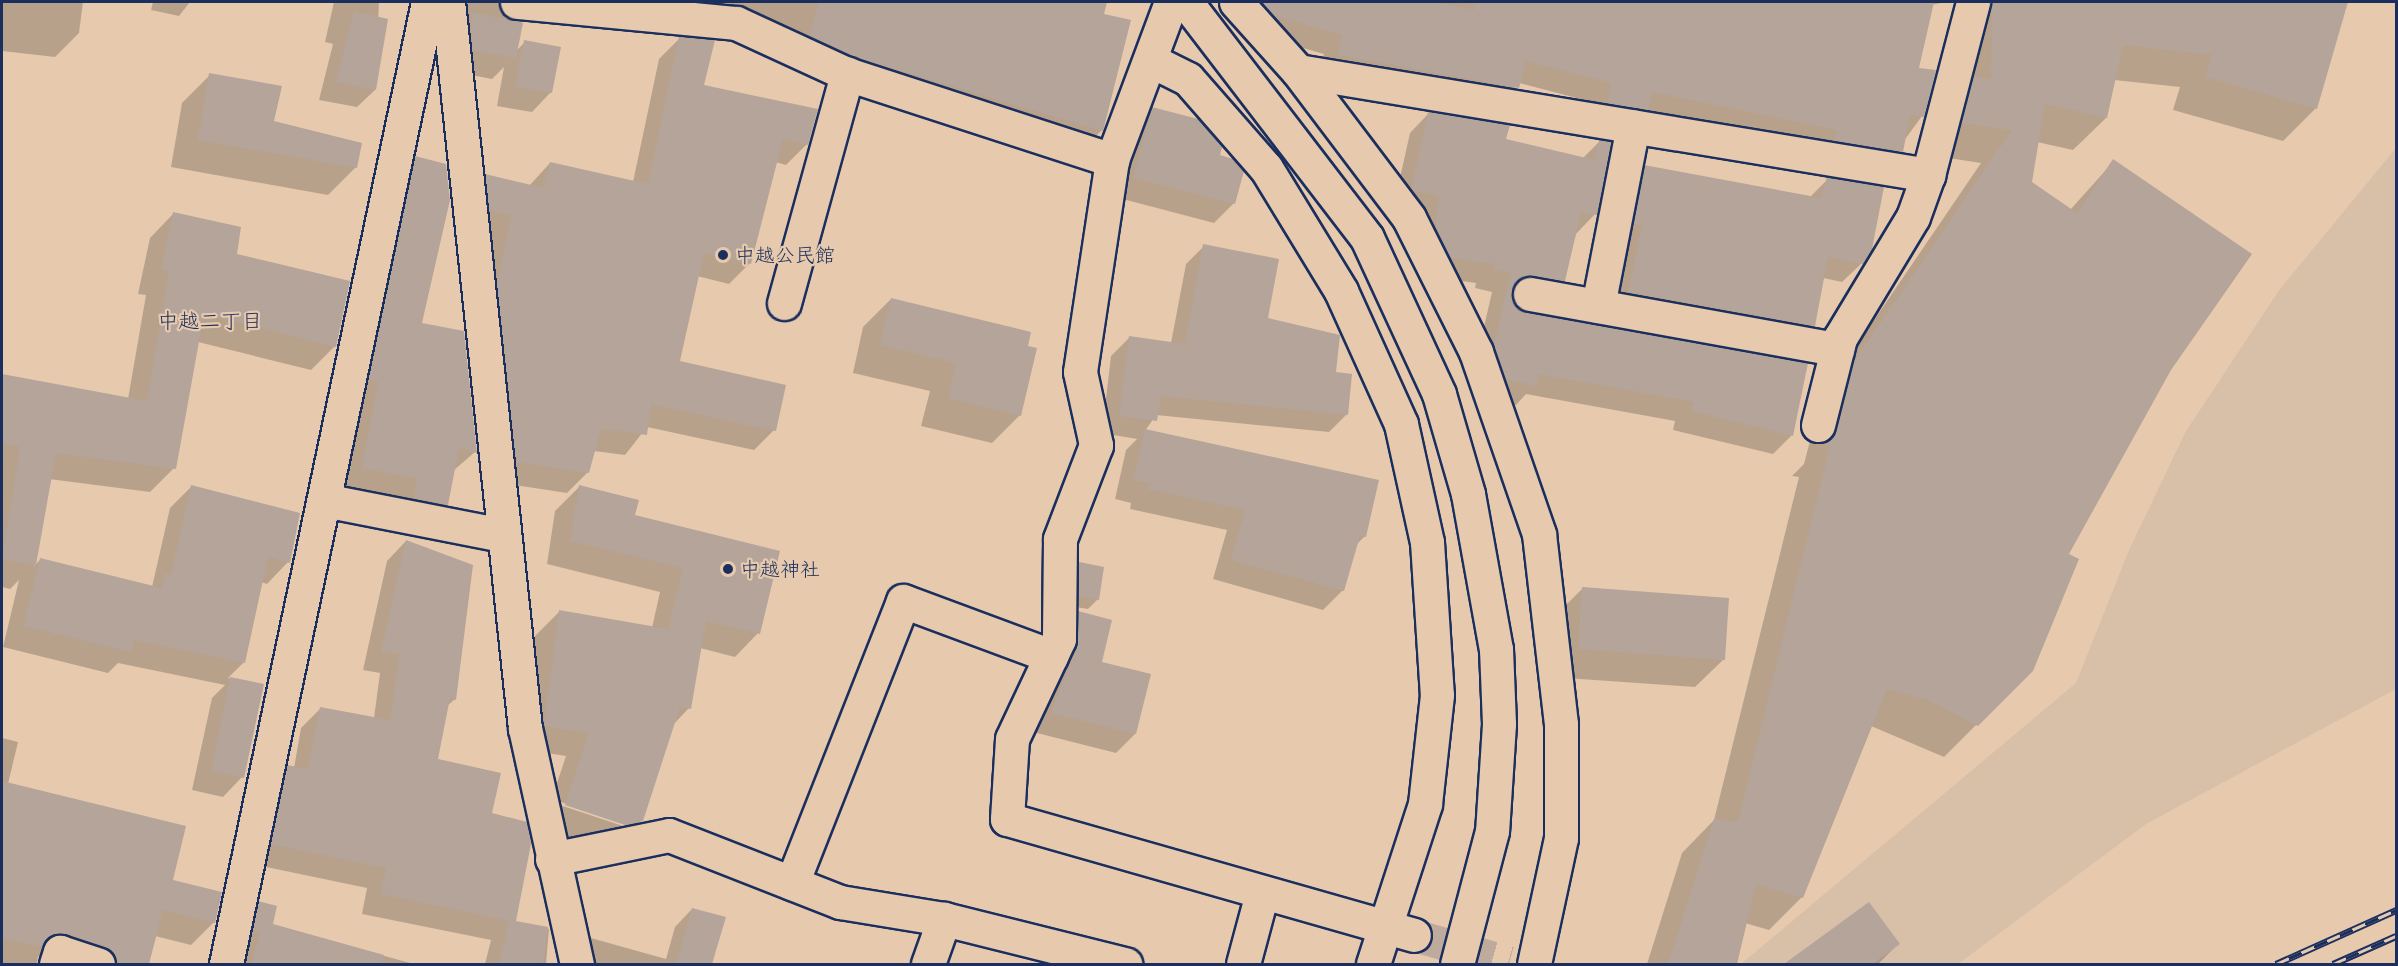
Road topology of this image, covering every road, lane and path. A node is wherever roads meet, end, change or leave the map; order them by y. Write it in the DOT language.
graph roads {
  1 [pos="428,2"];
  2 [pos="448,2"];
  3 [pos="517,2"];
  4 [pos="1171,2"];
  5 [pos="1186,2"];
  6 [pos="1236,2"];
  7 [pos="1973,2"];
  8 [pos="1150,60"];
  9 [pos="1298,71"];
  10 [pos="847,74"];
  11 [pos="1633,126"];
  12 [pos="1112,160"];
  13 [pos="1928,176"];
  14 [pos="1530,294"];
  15 [pos="783,303"];
  16 [pos="1598,306"];
  17 [pos="1837,349"];
  18 [pos="1818,425"];
  19 [pos="324,500"];
  20 [pos="503,535"];
  21 [pos="1051,656"];
  22 [pos="552,860"];
  23 [pos="792,884"];
  24 [pos="1262,893"];
  25 [pos="944,919"];
  26 [pos="1402,929"];
  27 [pos="56,964"];
  28 [pos="98,964"];
  29 [pos="226,964"];
  30 [pos="577,964"];
  31 [pos="928,964"];
  32 [pos="1125,964"];
  33 [pos="1243,964"];
  34 [pos="1373,964"];
  35 [pos="1457,964"];
  36 [pos="1520,964"];
  1 -- 19 [label="street"];
  2 -- 20 [label="street"];
  3 -- 10 [label="street"];
  4 -- 8 [label="street"];
  5 -- 35 [label="street"];
  6 -- 9 [label="street"];
  7 -- 13 [label="street"];
  8 -- 12 [label="street"];
  8 -- 26 [label="street"];
  9 -- 11 [label="street"];
  9 -- 36 [label="street"];
  10 -- 12 [label="street"];
  10 -- 15 [label="street"];
  11 -- 13 [label="street"];
  11 -- 16 [label="street"];
  12 -- 21 [label="street"];
  13 -- 17 [label="street"];
  14 -- 16 [label="street"];
  16 -- 17 [label="street"];
  17 -- 18 [label="street"];
  19 -- 20 [label="street"];
  19 -- 29 [label="street"];
  20 -- 22 [label="street"];
  21 -- 23 [label="street"];
  21 -- 24 [label="street"];
  22 -- 23 [label="street"];
  22 -- 30 [label="street"];
  23 -- 25 [label="street"];
  24 -- 26 [label="street"];
  24 -- 33 [label="street"];
  25 -- 31 [label="street"];
  25 -- 32 [label="street"];
  26 -- 34 [label="street"];
  27 -- 28 [label="street"];
}
